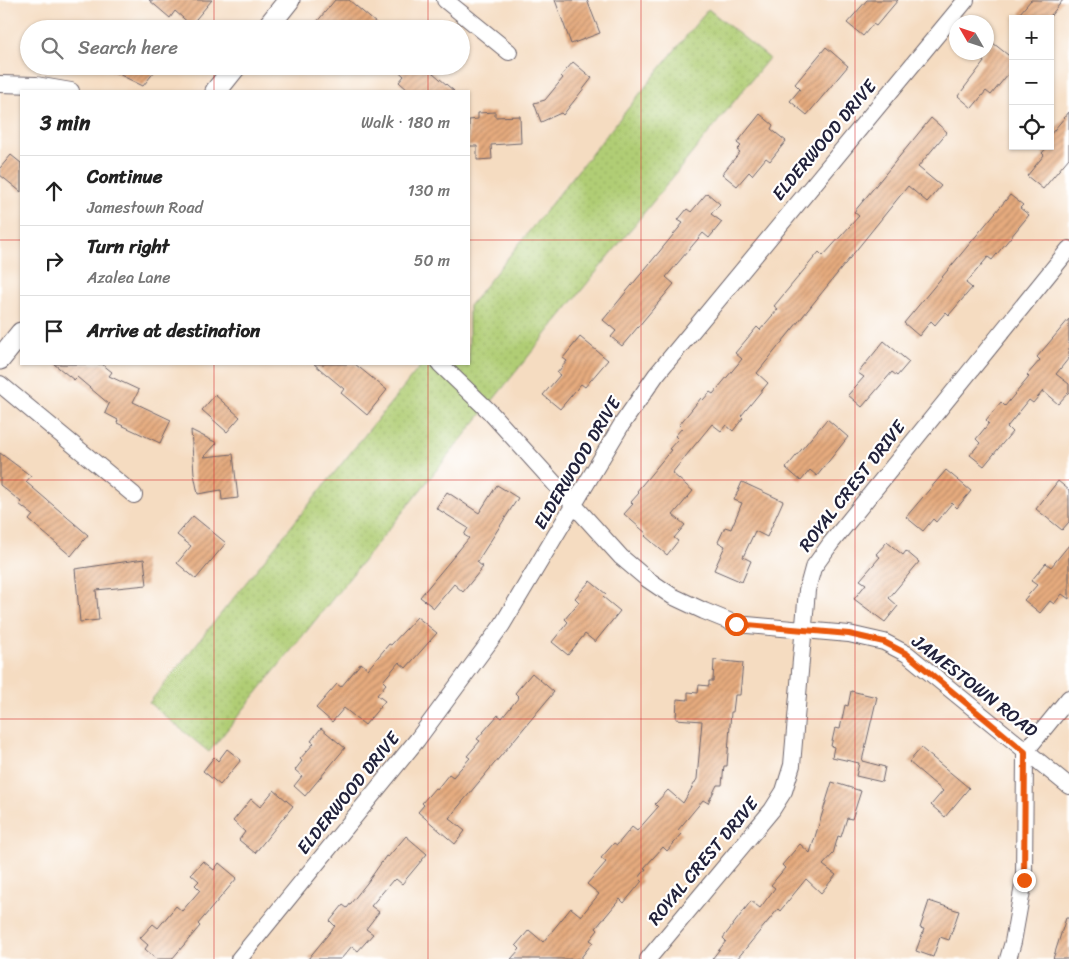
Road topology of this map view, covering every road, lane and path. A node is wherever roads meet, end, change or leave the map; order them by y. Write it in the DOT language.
graph roads {
  1 [pos="289,0"];
  2 [pos="445,0"];
  3 [pos="966,0"];
  4 [pos="273,20"];
  5 [pos="470,20"];
  6 [pos="470,20"];
  7 [pos="509,52"];
  8 [pos="229,75"];
  9 [pos="0,84"];
  10 [pos="65,90"];
  11 [pos="217,90"];
  12 [pos="1069,249"];
  13 [pos="20,334"];
  14 [pos="0,359"];
  15 [pos="441,365"];
  16 [pos="0,384"];
  17 [pos="134,495"];
  18 [pos="574,506"];
  19 [pos="804,629"];
  20 [pos="1069,698"];
  21 [pos="1025,752"];
  22 [pos="1069,786"];
  23 [pos="239,959"];
  24 [pos="648,959"];
  25 [pos="1008,959"];
  1 -- 4 [label="street"];
  2 -- 6 [label="street"];
  3 -- 18 [label="street, ELDERWOOD DRIVE"];
  5 -- 7 [label="street"];
  8 -- 11 [label="street"];
  9 -- 10 [label="street"];
  12 -- 19 [label="street, ROYAL CREST DRIVE"];
  13 -- 14 [label="street"];
  15 -- 18 [label="street, JAMESTOWN ROAD"];
  16 -- 17 [label="street"];
  18 -- 19 [label="street, JAMESTOWN ROAD"];
  18 -- 23 [label="street, ELDERWOOD DRIVE"];
  19 -- 21 [label="street, JAMESTOWN ROAD"];
  19 -- 24 [label="street, ROYAL CREST DRIVE"];
  20 -- 21 [label="street"];
  21 -- 22 [label="street, JAMESTOWN ROAD"];
  21 -- 25 [label="street"];
}
